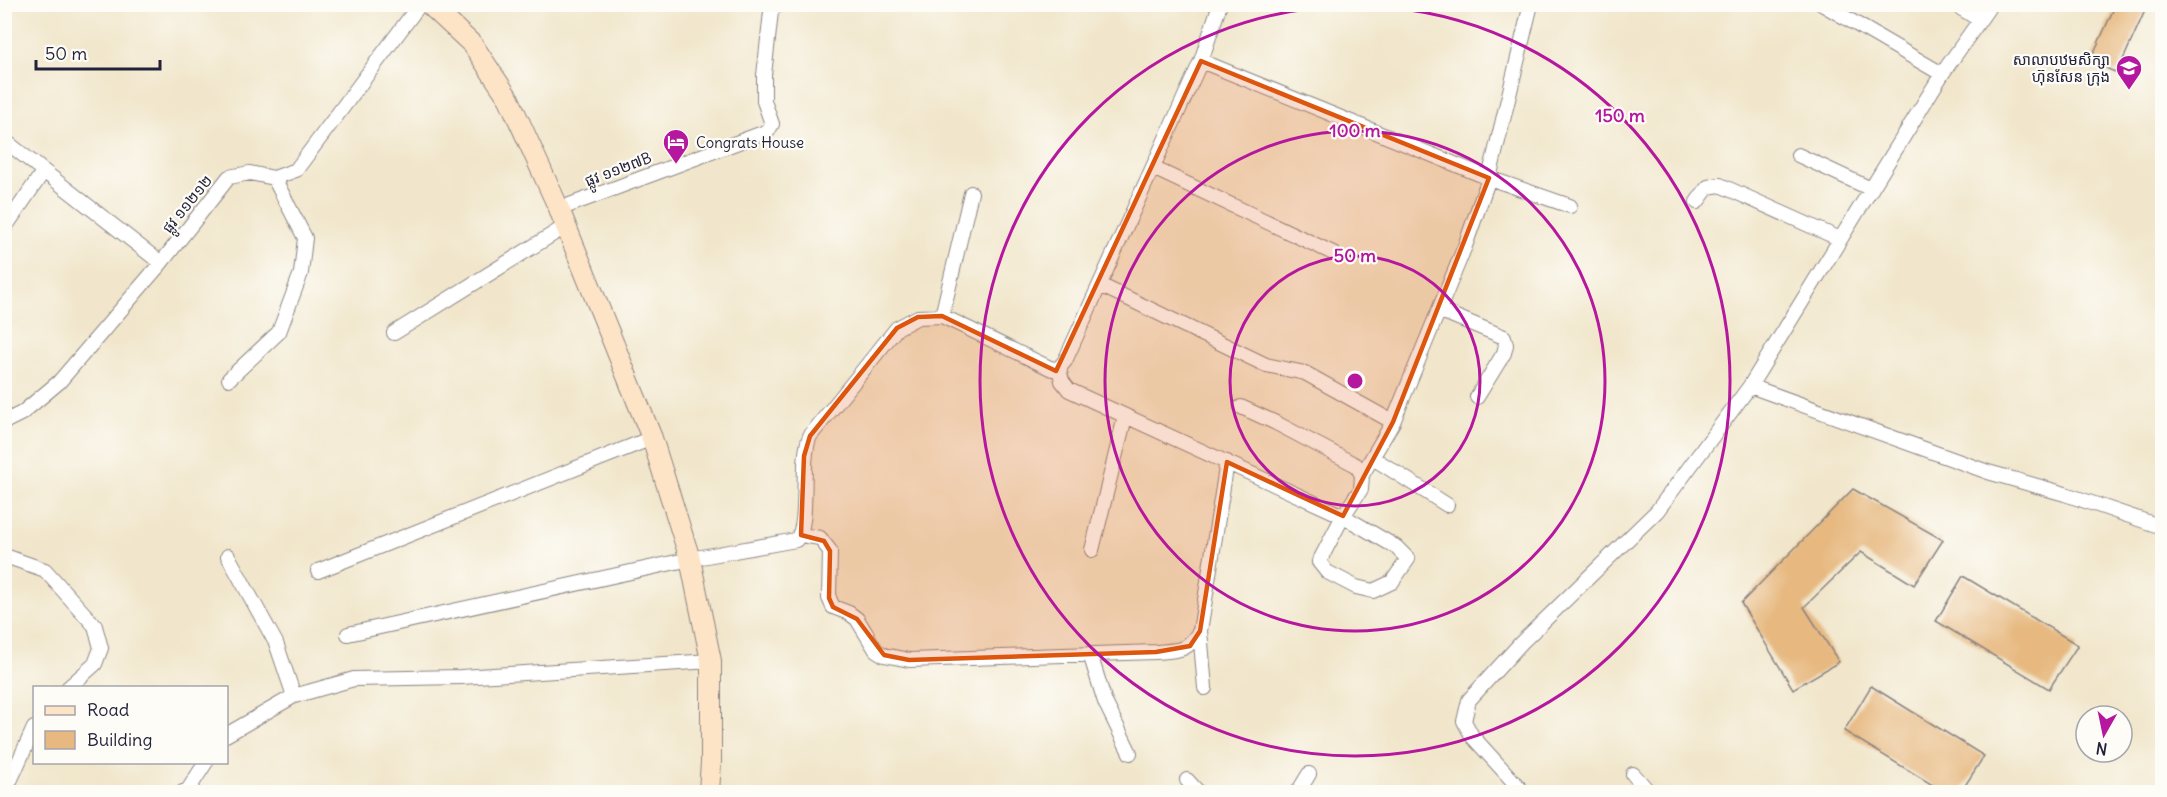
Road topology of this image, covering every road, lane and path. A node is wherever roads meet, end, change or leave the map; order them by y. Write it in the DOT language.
graph roads {
  1 [pos="420,4"];
  2 [pos="429,4"];
  3 [pos="776,4"];
  4 [pos="1220,4"];
  5 [pos="1531,4"];
  6 [pos="1822,4"];
  7 [pos="1954,4"];
  8 [pos="1991,4"];
  9 [pos="1980,20"];
  10 [pos="1201,61"];
  11 [pos="1942,74"];
  12 [pos="4,140"];
  13 [pos="1798,155"];
  14 [pos="1154,168"];
  15 [pos="44,172"];
  16 [pos="274,178"];
  17 [pos="1489,178"];
  18 [pos="1871,189"];
  19 [pos="971,193"];
  20 [pos="1697,202"];
  21 [pos="1570,206"];
  22 [pos="563,217"];
  23 [pos="4,228"];
  24 [pos="1840,239"];
  25 [pos="1333,253"];
  26 [pos="161,263"];
  27 [pos="1100,285"];
  28 [pos="1439,310"];
  29 [pos="942,316"];
  30 [pos="394,333"];
  31 [pos="1059,368"];
  32 [pos="229,379"];
  33 [pos="1750,386"];
  34 [pos="1477,397"];
  35 [pos="1241,407"];
  36 [pos="1125,417"];
  37 [pos="4,422"];
  38 [pos="1392,422"];
  39 [pos="652,438"];
  40 [pos="1373,458"];
  41 [pos="1227,462"];
  42 [pos="1362,475"];
  43 [pos="1447,506"];
  44 [pos="1343,516"];
  45 [pos="2163,527"];
  46 [pos="801,535"];
  47 [pos="1092,550"];
  48 [pos="228,556"];
  49 [pos="4,559"];
  50 [pos="690,559"];
  51 [pos="318,571"];
  52 [pos="1200,631"];
  53 [pos="348,634"];
  54 [pos="1090,654"];
  55 [pos="711,661"];
  56 [pos="69,686"];
  57 [pos="1205,688"];
  58 [pos="294,696"];
  59 [pos="33,730"];
  60 [pos="228,734"];
  61 [pos="1130,753"];
  62 [pos="205,764"];
  63 [pos="1309,774"];
  64 [pos="1633,774"];
  65 [pos="1187,780"];
  66 [pos="4,787"];
  67 [pos="183,792"];
  68 [pos="709,792"];
  69 [pos="1198,792"];
  70 [pos="1298,792"];
  71 [pos="1523,792"];
  72 [pos="1649,792"];
  1 -- 16 [label="street"];
  2 -- 22 [label="main road"];
  3 -- 22 [label="street, ផ្លូវ ១១២៧B"];
  4 -- 10 [label="street"];
  5 -- 17 [label="street"];
  6 -- 11 [label="street"];
  7 -- 9 [label="street"];
  8 -- 9 [label="street"];
  9 -- 11 [label="street"];
  10 -- 14 [label="street"];
  10 -- 17 [label="street"];
  11 -- 18 [label="street"];
  12 -- 15 [label="street"];
  13 -- 18 [label="street"];
  14 -- 25 [label="street"];
  14 -- 27 [label="street"];
  15 -- 23 [label="street"];
  15 -- 26 [label="street"];
  16 -- 26 [label="street, ផ្លូវ ១១២១២"];
  16 -- 32 [label="street"];
  17 -- 21 [label="street"];
  17 -- 28 [label="street"];
  18 -- 24 [label="street"];
  19 -- 29 [label="street"];
  20 -- 24 [label="street"];
  22 -- 30 [label="street"];
  22 -- 39 [label="main road"];
  24 -- 33 [label="street"];
  26 -- 37 [label="street, ផ្លូវ ១១២១២"];
  27 -- 31 [label="street"];
  27 -- 38 [label="street"];
  28 -- 34 [label="street"];
  28 -- 38 [label="street"];
  29 -- 31 [label="street"];
  29 -- 46 [label="street"];
  31 -- 36 [label="street"];
  33 -- 45 [label="street"];
  33 -- 71 [label="street"];
  35 -- 42 [label="street"];
  36 -- 41 [label="street"];
  36 -- 47 [label="street"];
  38 -- 40 [label="street"];
  39 -- 50 [label="main road"];
  39 -- 51 [label="street"];
  40 -- 42 [label="street"];
  40 -- 43 [label="street"];
  41 -- 44 [label="street"];
  41 -- 52 [label="street"];
  42 -- 44 [label="street"];
  44 -- 44 [label="street"];
  46 -- 50 [label="street"];
  46 -- 54 [label="street"];
  48 -- 58 [label="street"];
  49 -- 56 [label="street"];
  50 -- 53 [label="street"];
  50 -- 55 [label="main road"];
  52 -- 54 [label="street"];
  52 -- 57 [label="street"];
  54 -- 61 [label="street"];
  55 -- 58 [label="street"];
  55 -- 68 [label="main road"];
  58 -- 60 [label="street"];
  59 -- 66 [label="street"];
  62 -- 67 [label="street"];
  63 -- 70 [label="street"];
  64 -- 72 [label="street"];
  65 -- 69 [label="street"];
}
